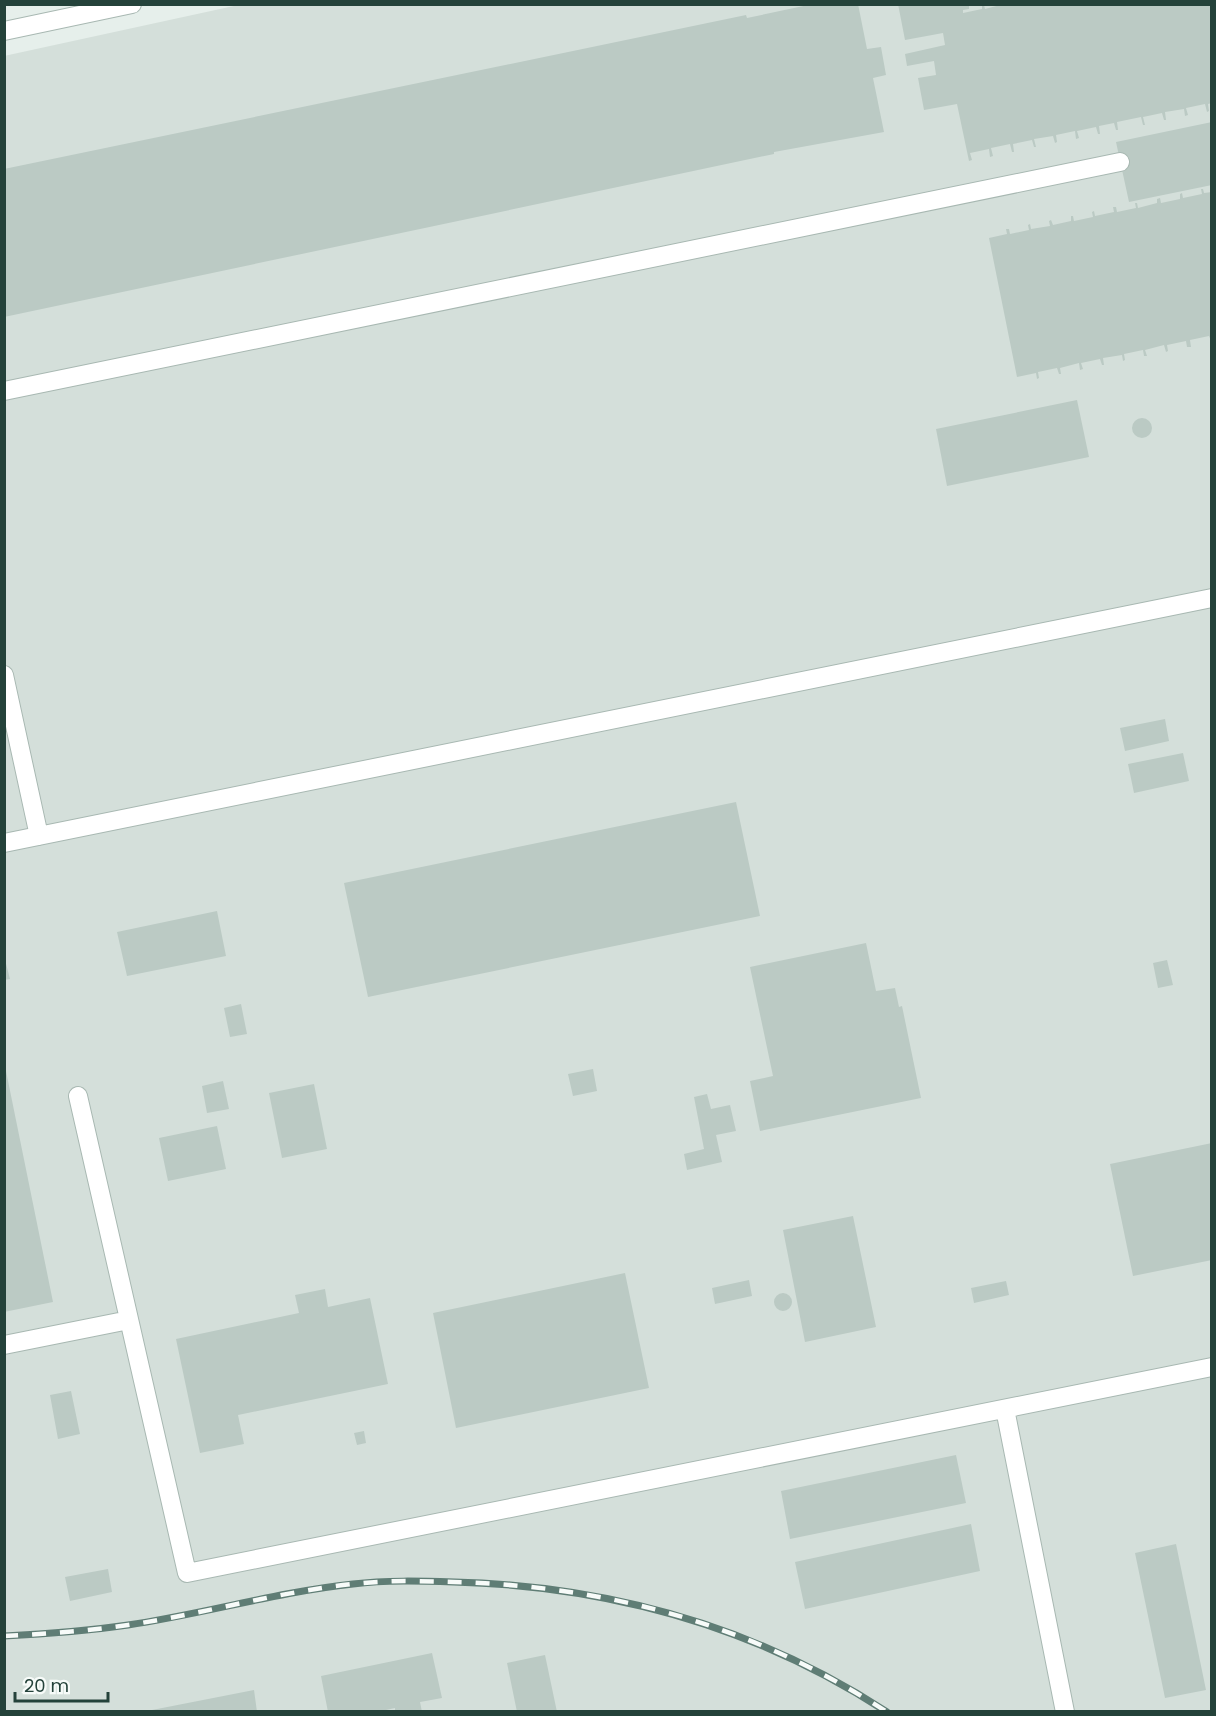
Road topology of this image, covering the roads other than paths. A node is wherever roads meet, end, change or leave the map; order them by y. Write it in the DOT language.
graph roads {
  1 [pos="132,4"];
  2 [pos="4,31"];
  3 [pos="1120,162"];
  4 [pos="4,391"];
  5 [pos="1212,598"];
  6 [pos="4,675"];
  7 [pos="39,836"];
  8 [pos="4,843"];
  9 [pos="78,1096"];
  10 [pos="129,1320"];
  11 [pos="4,1345"];
  12 [pos="1212,1367"];
  13 [pos="1005,1409"];
  14 [pos="1065,1712"];
  1 -- 2 [label="street"];
  3 -- 4 [label="street"];
  5 -- 7 [label="street"];
  6 -- 7 [label="street"];
  7 -- 8 [label="street"];
  9 -- 10 [label="street"];
  10 -- 11 [label="street"];
  10 -- 13 [label="street"];
  12 -- 13 [label="street"];
  13 -- 14 [label="street"];
}
